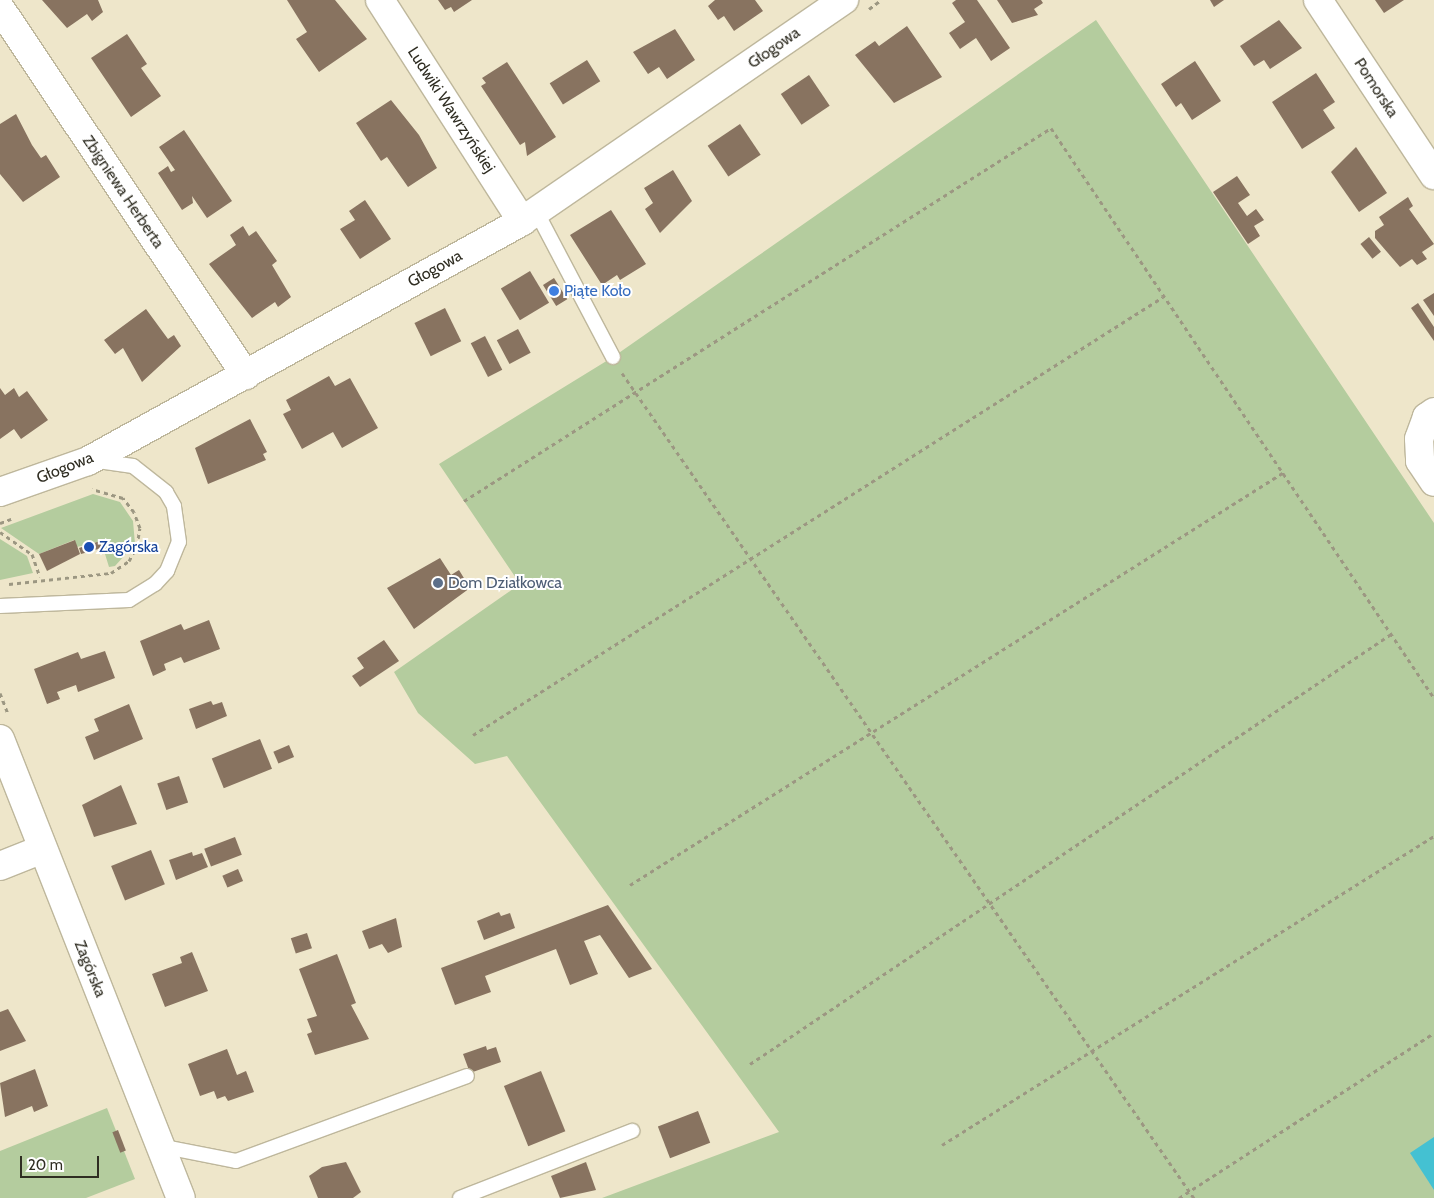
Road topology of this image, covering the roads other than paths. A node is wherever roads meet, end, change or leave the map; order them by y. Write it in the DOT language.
graph roads {
  1 [pos="380,0"];
  2 [pos="1318,0"];
  3 [pos="854,6"];
  4 [pos="0,8"];
  5 [pos="1434,175"];
  6 [pos="529,216"];
  7 [pos="613,357"];
  8 [pos="246,375"];
  9 [pos="1434,412"];
  10 [pos="88,461"];
  11 [pos="1434,482"];
  12 [pos="0,492"];
  13 [pos="0,606"];
  14 [pos="0,739"];
  15 [pos="43,849"];
  16 [pos="0,866"];
  17 [pos="467,1076"];
  18 [pos="632,1132"];
  19 [pos="160,1146"];
  20 [pos="180,1198"];
  21 [pos="460,1198"];
  1 -- 6 [label="street, Ludwiki Wawrzyńskiej"];
  2 -- 5 [label="street, Pomorska"];
  3 -- 6 [label="street, Głogowa"];
  4 -- 8 [label="street, Zbigniewa Herberta"];
  6 -- 7 [label="lane"];
  6 -- 8 [label="street, Głogowa"];
  8 -- 10 [label="street, Głogowa"];
  9 -- 11 [label="street"];
  10 -- 12 [label="street, Głogowa"];
  10 -- 13 [label="lane"];
  14 -- 15 [label="street, Zagórska"];
  15 -- 16 [label="street"];
  15 -- 19 [label="street, Zagórska"];
  17 -- 19 [label="lane"];
  18 -- 21 [label="lane"];
  19 -- 20 [label="street, Zagórska"];
}
